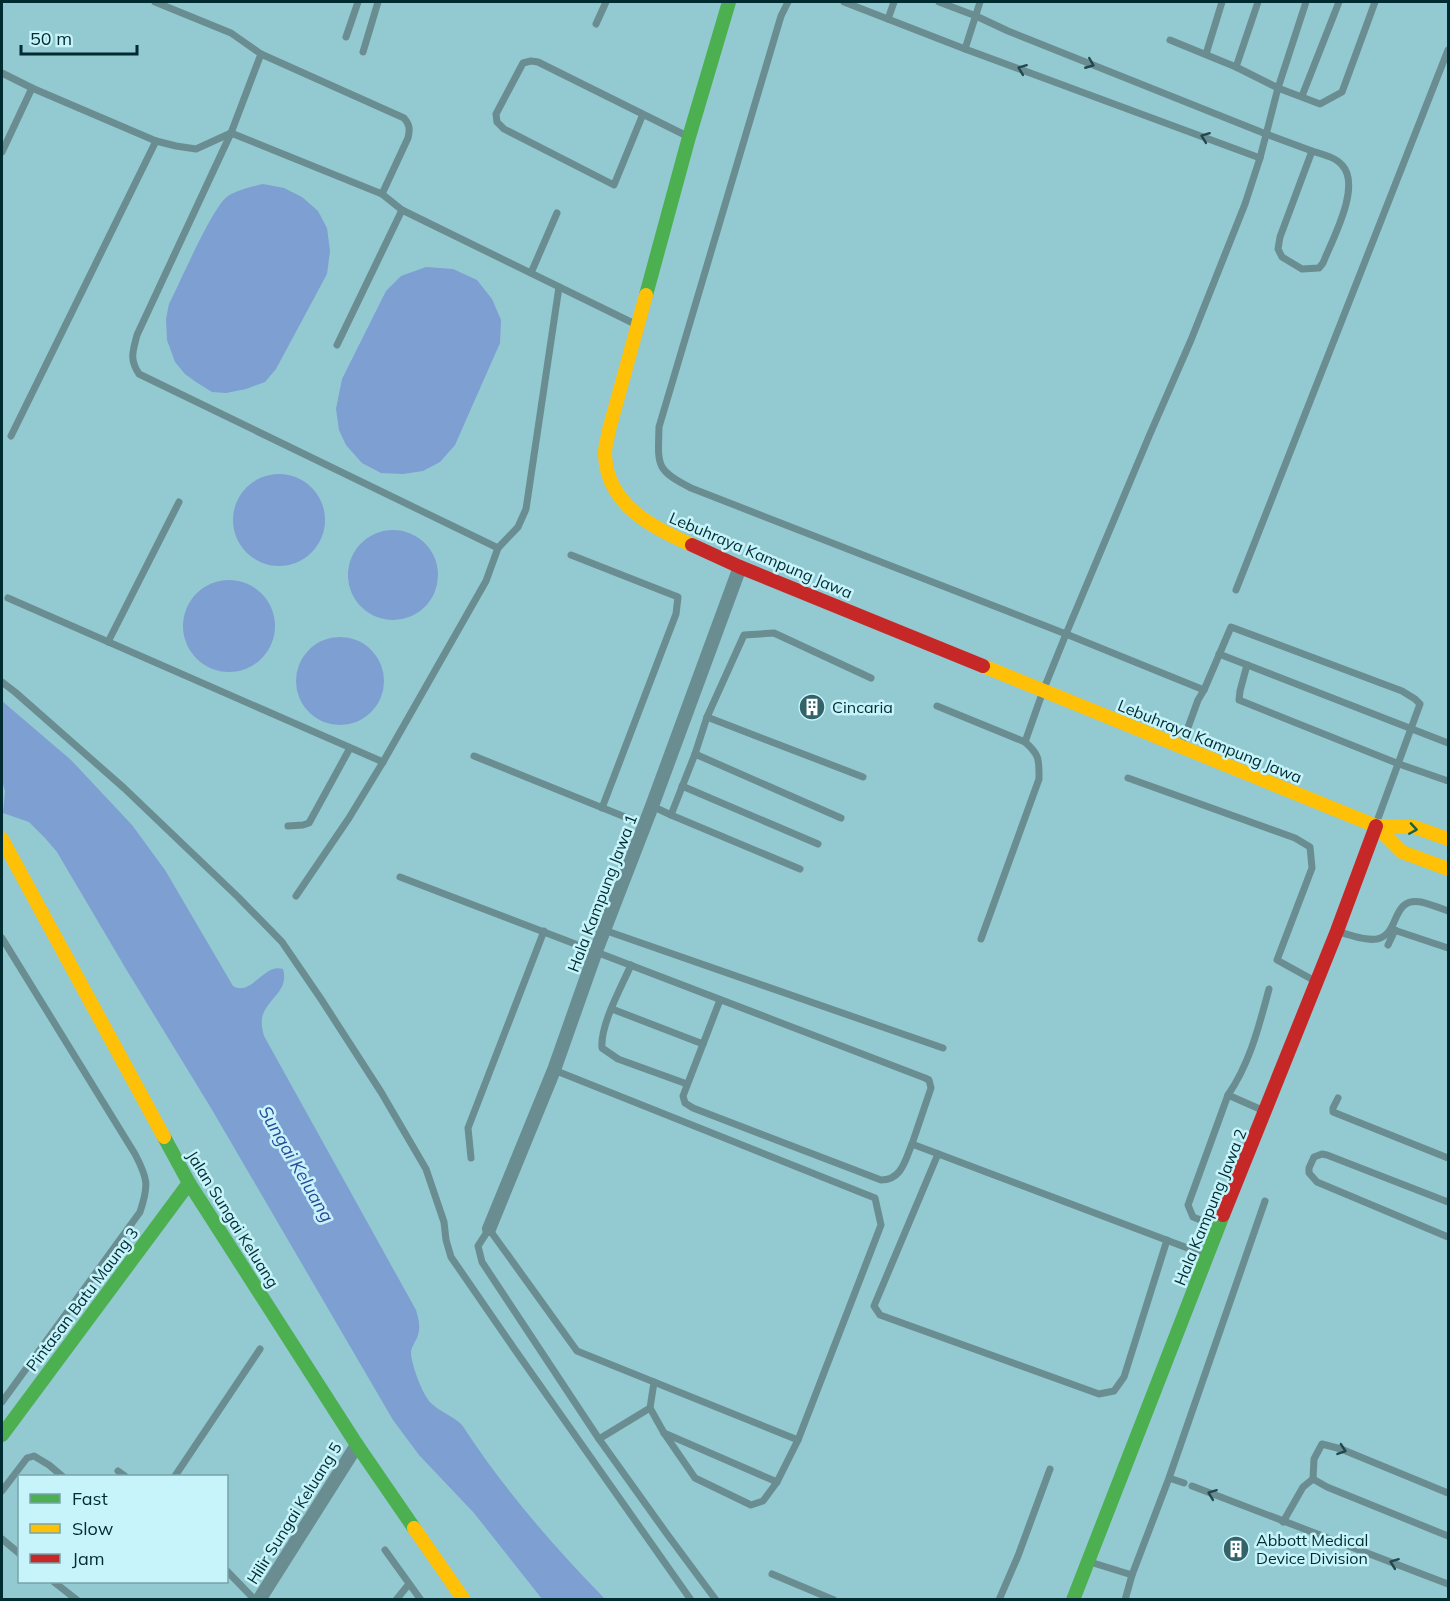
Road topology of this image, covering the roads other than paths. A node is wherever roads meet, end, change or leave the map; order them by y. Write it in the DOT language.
graph roads {
  1 [pos="155,2"];
  2 [pos="358,2"];
  3 [pos="378,2"];
  4 [pos="606,2"];
  5 [pos="729,2"];
  6 [pos="788,2"];
  7 [pos="844,2"];
  8 [pos="894,2"];
  9 [pos="939,2"];
  10 [pos="980,2"];
  11 [pos="1222,2"];
  12 [pos="1258,2"];
  13 [pos="1306,2"];
  14 [pos="1340,2"];
  15 [pos="1375,2"];
  16 [pos="976,16"];
  17 [pos="888,19"];
  18 [pos="596,24"];
  19 [pos="346,37"];
  20 [pos="1170,40"];
  21 [pos="965,49"];
  22 [pos="1449,50"];
  23 [pos="363,52"];
  24 [pos="261,54"];
  25 [pos="1206,54"];
  26 [pos="1236,67"];
  27 [pos="2,73"];
  28 [pos="32,88"];
  29 [pos="1278,88"];
  30 [pos="1302,96"];
  31 [pos="643,114"];
  32 [pos="231,132"];
  33 [pos="1266,134"];
  34 [pos="689,137"];
  35 [pos="156,141"];
  36 [pos="1312,151"];
  37 [pos="2,152"];
  38 [pos="1260,158"];
  39 [pos="382,194"];
  40 [pos="402,210"];
  41 [pos="556,213"];
  42 [pos="531,273"];
  43 [pos="559,287"];
  44 [pos="638,325"];
  45 [pos="337,345"];
  46 [pos="11,436"];
  47 [pos="179,502"];
  48 [pos="498,548"];
  49 [pos="571,555"];
  50 [pos="740,567"];
  51 [pos="1236,590"];
  52 [pos="8,598"];
  53 [pos="1066,634"];
  54 [pos="108,642"];
  55 [pos="1219,654"];
  56 [pos="1247,665"];
  57 [pos="871,678"];
  58 [pos="2,682"];
  59 [pos="1204,690"];
  60 [pos="1043,691"];
  61 [pos="937,706"];
  62 [pos="706,717"];
  63 [pos="1412,728"];
  64 [pos="1025,742"];
  65 [pos="1449,743"];
  66 [pos="1181,747"];
  67 [pos="350,748"];
  68 [pos="695,754"];
  69 [pos="474,756"];
  70 [pos="382,762"];
  71 [pos="1399,764"];
  72 [pos="863,777"];
  73 [pos="1128,778"];
  74 [pos="1449,781"];
  75 [pos="682,786"];
  76 [pos="652,806"];
  77 [pos="603,808"];
  78 [pos="671,815"];
  79 [pos="841,818"];
  80 [pos="645,825"];
  81 [pos="288,826"];
  82 [pos="1376,826"];
  83 [pos="1449,839"];
  84 [pos="3,841"];
  85 [pos="818,844"];
  86 [pos="1449,868"];
  87 [pos="800,869"];
  88 [pos="400,878"];
  89 [pos="296,896"];
  90 [pos="1449,911"];
  91 [pos="604,930"];
  92 [pos="1393,930"];
  93 [pos="1337,931"];
  94 [pos="544,932"];
  95 [pos="2,938"];
  96 [pos="981,939"];
  97 [pos="1388,945"];
  98 [pos="1449,948"];
  99 [pos="596,951"];
  100 [pos="631,965"];
  101 [pos="1317,982"];
  102 [pos="1269,989"];
  103 [pos="720,1000"];
  104 [pos="612,1009"];
  105 [pos="703,1044"];
  106 [pos="943,1048"];
  107 [pos="554,1070"];
  108 [pos="687,1084"];
  109 [pos="1228,1095"];
  110 [pos="1338,1098"];
  111 [pos="1265,1111"];
  112 [pos="912,1144"];
  113 [pos="938,1154"];
  114 [pos="471,1158"];
  115 [pos="1449,1158"];
  116 [pos="189,1183"];
  117 [pos="1265,1201"];
  118 [pos="1449,1203"];
  119 [pos="1219,1227"];
  120 [pos="489,1229"];
  121 [pos="1449,1237"];
  122 [pos="1167,1240"];
  123 [pos="1208,1255"];
  124 [pos="260,1349"];
  125 [pos="654,1382"];
  126 [pos="2,1402"];
  127 [pos="650,1408"];
  128 [pos="664,1433"];
  129 [pos="2,1435"];
  130 [pos="599,1438"];
  131 [pos="798,1440"];
  132 [pos="357,1445"];
  133 [pos="1050,1469"];
  134 [pos="118,1471"];
  135 [pos="61,1475"];
  136 [pos="124,1475"];
  137 [pos="176,1475"];
  138 [pos="1169,1478"];
  139 [pos="1313,1479"];
  140 [pos="777,1482"];
  141 [pos="1184,1483"];
  142 [pos="1192,1486"];
  143 [pos="2,1491"];
  144 [pos="1449,1493"];
  145 [pos="1283,1522"];
  146 [pos="1449,1536"];
  147 [pos="2,1539"];
  148 [pos="385,1550"];
  149 [pos="18,1552"];
  150 [pos="1088,1561"];
  151 [pos="228,1572"];
  152 [pos="772,1574"];
  153 [pos="1132,1575"];
  154 [pos="57,1583"];
  155 [pos="409,1584"];
  156 [pos="1449,1584"];
  157 [pos="77,1599"];
  158 [pos="257,1599"];
  159 [pos="396,1599"];
  160 [pos="421,1599"];
  161 [pos="464,1599"];
  162 [pos="691,1599"];
  163 [pos="716,1599"];
  164 [pos="834,1599"];
  165 [pos="999,1599"];
  166 [pos="1073,1599"];
  167 [pos="1125,1599"];
  1 -- 24 [label="lane"];
  2 -- 19 [label="lane"];
  3 -- 23 [label="lane"];
  4 -- 18 [label="lane"];
  5 -- 34 [label="street, Lebuhraya Kampung Jawa"];
  6 -- 53 [label="lane"];
  7 -- 17 [label="lane"];
  8 -- 17 [label="lane"];
  9 -- 16 [label="lane"];
  10 -- 16 [label="lane"];
  11 -- 25 [label="lane"];
  12 -- 26 [label="lane"];
  13 -- 29 [label="lane"];
  14 -- 30 [label="lane"];
  15 -- 30 [label="lane"];
  16 -- 21 [label="lane"];
  16 -- 33 [label="lane, one-way"];
  17 -- 21 [label="lane"];
  20 -- 25 [label="lane"];
  38 -- 21 [label="lane, one-way"];
  22 -- 51 [label="lane"];
  24 -- 32 [label="lane"];
  24 -- 39 [label="lane"];
  25 -- 26 [label="lane"];
  26 -- 29 [label="lane"];
  27 -- 28 [label="lane"];
  28 -- 35 [label="lane"];
  28 -- 37 [label="lane"];
  29 -- 30 [label="lane"];
  29 -- 33 [label="lane"];
  31 -- 31 [label="lane"];
  31 -- 34 [label="lane"];
  32 -- 35 [label="lane"];
  32 -- 39 [label="lane"];
  32 -- 48 [label="lane"];
  33 -- 36 [label="lane"];
  33 -- 38 [label="lane"];
  34 -- 44 [label="street, Lebuhraya Kampung Jawa"];
  35 -- 46 [label="lane"];
  36 -- 36 [label="lane"];
  38 -- 53 [label="lane"];
  39 -- 40 [label="lane"];
  40 -- 42 [label="lane"];
  40 -- 45 [label="lane"];
  41 -- 42 [label="lane"];
  42 -- 43 [label="lane"];
  43 -- 44 [label="lane"];
  43 -- 48 [label="lane"];
  44 -- 50 [label="street, Lebuhraya Kampung Jawa"];
  47 -- 54 [label="lane"];
  48 -- 70 [label="lane"];
  49 -- 77 [label="lane"];
  50 -- 60 [label="street, Lebuhraya Kampung Jawa"];
  50 -- 76 [label="street, Hala Kampung Jawa 1"];
  52 -- 54 [label="lane"];
  53 -- 59 [label="lane"];
  53 -- 60 [label="lane"];
  54 -- 67 [label="lane"];
  55 -- 56 [label="lane"];
  55 -- 59 [label="lane"];
  55 -- 63 [label="lane"];
  56 -- 63 [label="lane"];
  56 -- 71 [label="lane"];
  57 -- 62 [label="lane"];
  58 -- 162 [label="lane"];
  59 -- 66 [label="lane"];
  60 -- 64 [label="lane"];
  60 -- 66 [label="street, Lebuhraya Kampung Jawa"];
  61 -- 64 [label="lane"];
  62 -- 68 [label="lane"];
  62 -- 72 [label="lane"];
  63 -- 65 [label="lane"];
  63 -- 71 [label="lane"];
  64 -- 96 [label="lane"];
  66 -- 82 [label="street, Lebuhraya Kampung Jawa"];
  67 -- 70 [label="lane"];
  67 -- 81 [label="lane"];
  68 -- 75 [label="lane"];
  68 -- 79 [label="lane"];
  69 -- 77 [label="lane"];
  70 -- 89 [label="lane"];
  71 -- 74 [label="lane"];
  71 -- 82 [label="lane"];
  73 -- 101 [label="lane"];
  75 -- 78 [label="lane"];
  75 -- 85 [label="lane"];
  76 -- 78 [label="lane"];
  76 -- 80 [label="street, Hala Kampung Jawa 1"];
  77 -- 80 [label="lane"];
  78 -- 87 [label="lane"];
  80 -- 91 [label="street, Hala Kampung Jawa 1"];
  82 -- 83 [label="street, Lebuhraya Kampung Jawa, one-way"];
  82 -- 86 [label="street, Lebuhraya Kampung Jawa"];
  82 -- 93 [label="street, Hala Kampung Jawa 2"];
  84 -- 116 [label="street, Jalan Sungai Keluang"];
  88 -- 94 [label="lane"];
  90 -- 92 [label="lane"];
  91 -- 99 [label="street, Hala Kampung Jawa 1"];
  91 -- 106 [label="lane"];
  92 -- 93 [label="lane"];
  92 -- 97 [label="lane"];
  92 -- 98 [label="lane"];
  93 -- 101 [label="street, Hala Kampung Jawa 2"];
  94 -- 99 [label="lane"];
  94 -- 114 [label="lane"];
  95 -- 126 [label="lane"];
  99 -- 100 [label="lane"];
  99 -- 107 [label="street, Hala Kampung Jawa 1"];
  100 -- 103 [label="lane"];
  100 -- 104 [label="lane"];
  101 -- 111 [label="street, Hala Kampung Jawa 2"];
  102 -- 109 [label="lane"];
  103 -- 105 [label="lane"];
  103 -- 112 [label="lane"];
  104 -- 105 [label="lane"];
  104 -- 108 [label="lane"];
  105 -- 108 [label="lane"];
  107 -- 120 [label="street, Hala Kampung Jawa 1"];
  107 -- 131 [label="lane"];
  108 -- 112 [label="lane"];
  109 -- 111 [label="lane"];
  109 -- 119 [label="lane"];
  110 -- 115 [label="lane"];
  111 -- 119 [label="street, Hala Kampung Jawa 2"];
  112 -- 113 [label="lane"];
  113 -- 122 [label="lane"];
  113 -- 122 [label="lane"];
  116 -- 129 [label="street, Pintasan Batu Maung 3"];
  116 -- 132 [label="street, Jalan Sungai Keluang"];
  117 -- 138 [label="lane"];
  118 -- 121 [label="lane"];
  119 -- 123 [label="street, Hala Kampung Jawa 2"];
  120 -- 125 [label="lane"];
  120 -- 130 [label="lane"];
  122 -- 123 [label="lane"];
  123 -- 150 [label="street, Hala Kampung Jawa 2"];
  124 -- 137 [label="lane"];
  125 -- 127 [label="lane"];
  125 -- 131 [label="lane"];
  127 -- 128 [label="lane"];
  127 -- 130 [label="lane"];
  128 -- 140 [label="lane"];
  128 -- 140 [label="lane"];
  130 -- 163 [label="lane"];
  131 -- 140 [label="lane"];
  132 -- 158 [label="street, Hilir Sungai Keluang 5"];
  132 -- 161 [label="street, Jalan Sungai Keluang"];
  133 -- 165 [label="lane"];
  134 -- 136 [label="lane"];
  135 -- 143 [label="lane"];
  138 -- 141 [label="lane"];
  138 -- 153 [label="lane"];
  139 -- 144 [label="lane, one-way"];
  139 -- 145 [label="lane"];
  139 -- 146 [label="lane"];
  145 -- 142 [label="lane, one-way"];
  156 -- 145 [label="lane, one-way"];
  147 -- 149 [label="lane"];
  148 -- 155 [label="lane"];
  150 -- 153 [label="lane"];
  150 -- 166 [label="street, Hala Kampung Jawa 2"];
  151 -- 158 [label="lane"];
  152 -- 164 [label="lane"];
  153 -- 167 [label="lane"];
  154 -- 157 [label="lane"];
  155 -- 159 [label="lane"];
  155 -- 160 [label="lane"];
}
